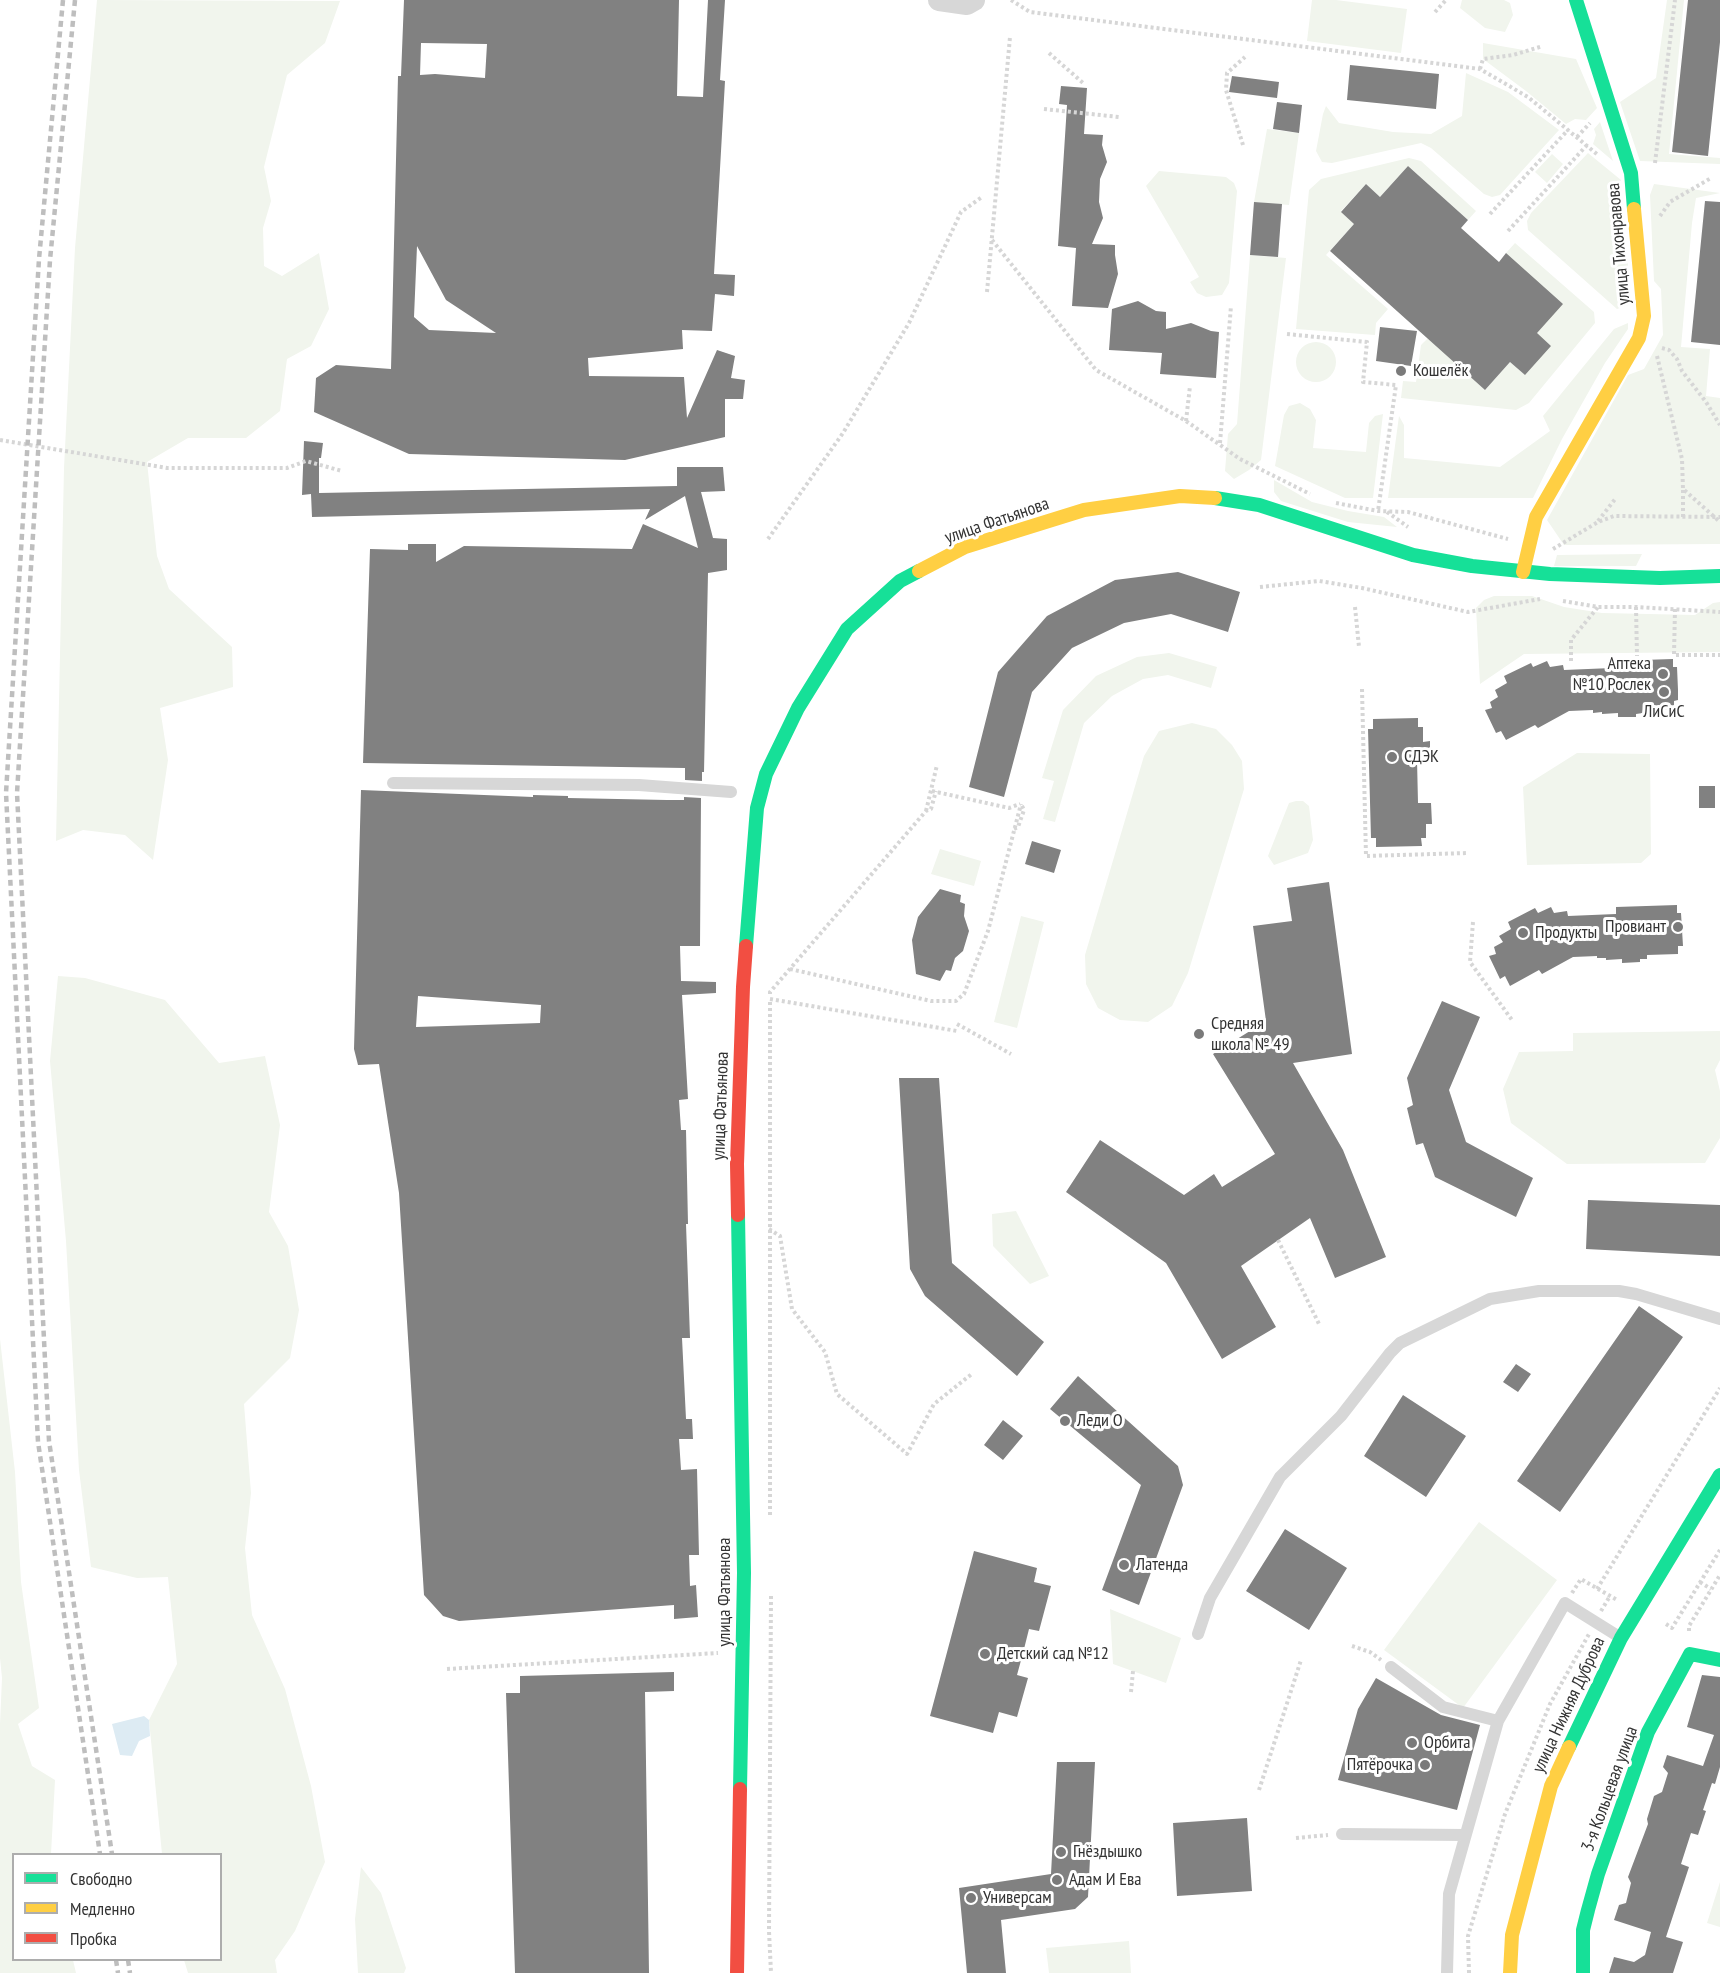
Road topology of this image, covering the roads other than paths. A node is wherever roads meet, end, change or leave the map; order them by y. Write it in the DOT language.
graph roads {
  1 [pos="939,0"];
  2 [pos="974,0"];
  3 [pos="1576,0"];
  4 [pos="1523,572"];
  5 [pos="1720,576"];
  6 [pos="393,783"];
  7 [pos="731,792"];
  8 [pos="1720,1319"];
  9 [pos="1720,1474"];
  10 [pos="1198,1634"];
  11 [pos="1621,1638"];
  12 [pos="1720,1660"];
  13 [pos="1391,1667"];
  14 [pos="1498,1721"];
  15 [pos="1342,1834"];
  16 [pos="1465,1835"];
  17 [pos="737,1973"];
  18 [pos="1447,1973"];
  19 [pos="1510,1973"];
  20 [pos="1583,1973"];
  1 -- 2 [label="street"];
  3 -- 4 [label="street, улица Тихонравова"];
  4 -- 5 [label="street, улица Фатьянова"];
  4 -- 17 [label="street, улица Фатьянова"];
  6 -- 7 [label="lane"];
  8 -- 10 [label="lane"];
  9 -- 11 [label="street, улица Нижняя Дуброва"];
  11 -- 14 [label="lane"];
  11 -- 19 [label="street, улица Нижняя Дуброва"];
  12 -- 20 [label="street, 3-я Кольцевая улица"];
  13 -- 14 [label="lane"];
  14 -- 16 [label="lane"];
  15 -- 16 [label="lane"];
  16 -- 18 [label="lane"];
}
